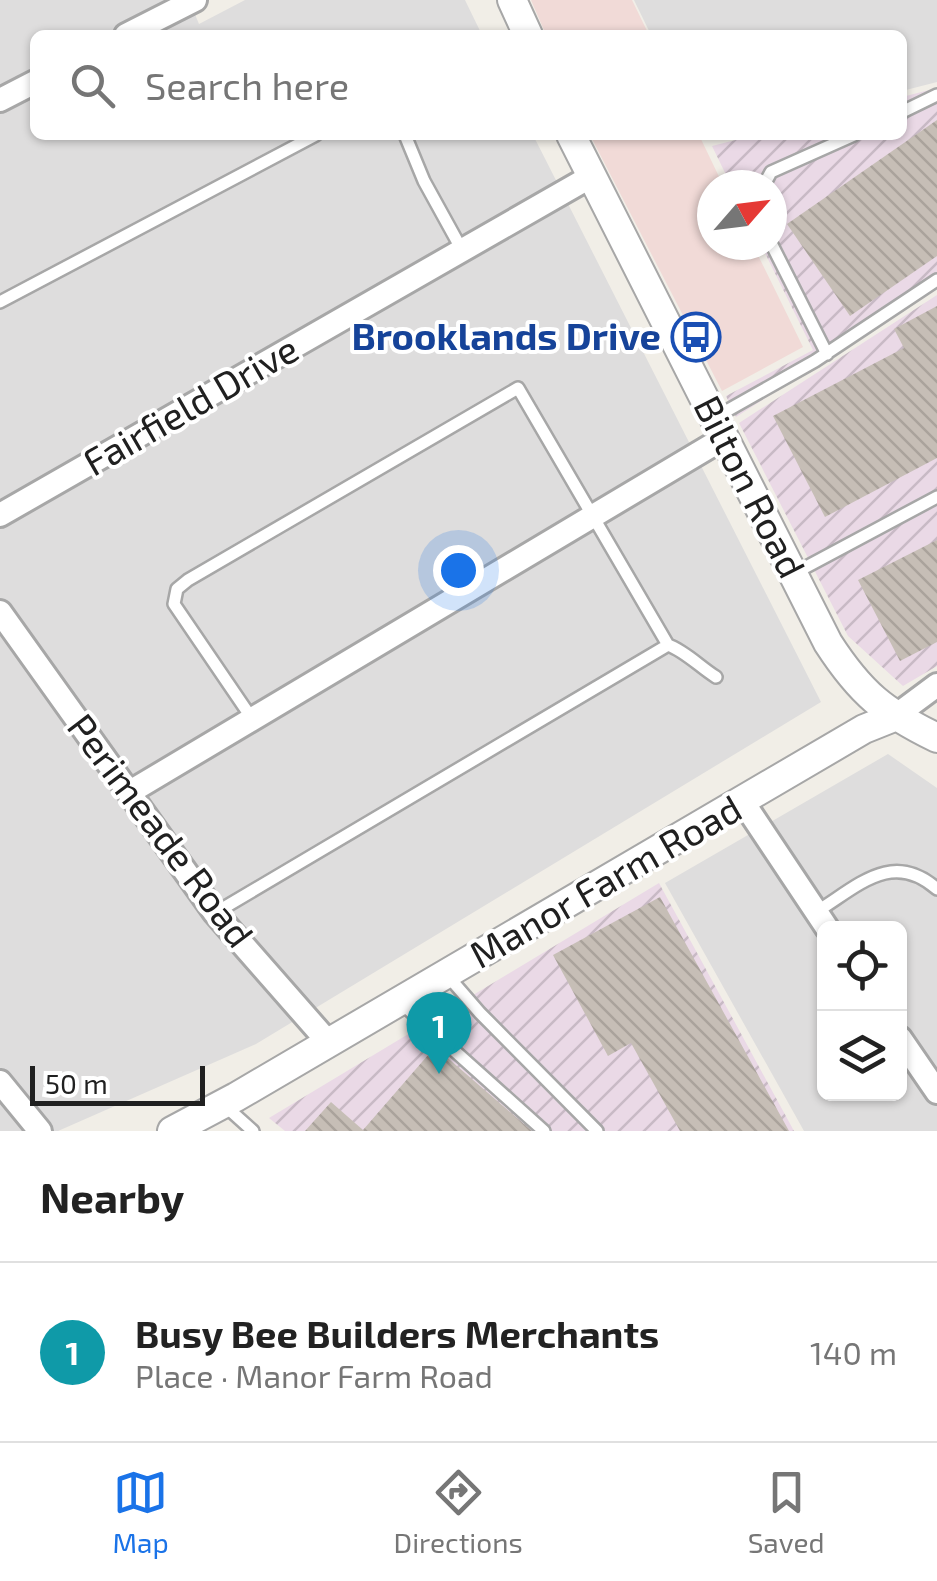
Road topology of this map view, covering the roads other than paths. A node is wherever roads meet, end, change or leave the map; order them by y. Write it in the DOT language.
graph roads {
  1 [pos="195,0"];
  2 [pos="516,1"];
  3 [pos="136,30"];
  4 [pos="526,30"];
  5 [pos="30,85"];
  6 [pos="937,96"];
  7 [pos="0,100"];
  8 [pos="907,110"];
  9 [pos="307,140"];
  10 [pos="407,140"];
  11 [pos="574,140"];
  12 [pos="843,140"];
  13 [pos="775,170"];
  14 [pos="590,177"];
  15 [pos="462,250"];
  16 [pos="780,260"];
  17 [pos="937,280"];
  18 [pos="0,302"];
  19 [pos="827,354"];
  20 [pos="719,428"];
  21 [pos="937,497"];
  22 [pos="0,515"];
  23 [pos="594,516"];
  24 [pos="793,574"];
  25 [pos="0,612"];
  26 [pos="668,645"];
  27 [pos="716,677"];
  28 [pos="937,685"];
  29 [pos="894,717"];
  30 [pos="253,720"];
  31 [pos="937,738"];
  32 [pos="130,792"];
  33 [pos="743,802"];
  34 [pos="937,890"];
  35 [pos="215,913"];
  36 [pos="821,920"];
  37 [pos="447,974"];
  38 [pos="400,1002"];
  39 [pos="329,1043"];
  40 [pos="907,1046"];
  41 [pos="0,1082"];
  42 [pos="937,1092"];
  43 [pos="222,1104"];
  44 [pos="40,1131"];
  45 [pos="172,1131"];
  46 [pos="253,1131"];
  47 [pos="544,1131"];
  48 [pos="597,1131"];
  1 -- 3 [label="street"];
  2 -- 4 [label="street"];
  5 -- 7 [label="street"];
  6 -- 8 [label="lane"];
  9 -- 18 [label="lane"];
  10 -- 15 [label="lane"];
  11 -- 14 [label="street, Bilton Road"];
  12 -- 13 [label="lane"];
  14 -- 15 [label="street, Fairfield Drive"];
  14 -- 20 [label="street, Bilton Road"];
  15 -- 22 [label="street, Fairfield Drive"];
  16 -- 19 [label="lane"];
  17 -- 19 [label="lane"];
  19 -- 20 [label="lane"];
  20 -- 23 [label="street"];
  20 -- 24 [label="street, Bilton Road"];
  21 -- 24 [label="lane"];
  23 -- 26 [label="lane"];
  23 -- 30 [label="street"];
  23 -- 30 [label="lane"];
  24 -- 29 [label="street, Bilton Road"];
  25 -- 32 [label="street, Perimeade Road"];
  26 -- 27 [label="lane"];
  26 -- 35 [label="lane"];
  28 -- 29 [label="street"];
  29 -- 31 [label="street"];
  29 -- 33 [label="street, Manor Farm Road"];
  30 -- 32 [label="street"];
  32 -- 35 [label="street, Perimeade Road"];
  33 -- 36 [label="street"];
  33 -- 37 [label="street, Manor Farm Road"];
  34 -- 36 [label="lane"];
  35 -- 39 [label="street, Perimeade Road"];
  37 -- 38 [label="street, Manor Farm Road"];
  37 -- 48 [label="lane"];
  38 -- 39 [label="street, Manor Farm Road"];
  38 -- 47 [label="lane"];
  39 -- 43 [label="street, Manor Farm Road"];
  40 -- 42 [label="street"];
  41 -- 44 [label="street"];
  43 -- 45 [label="street, Manor Farm Road"];
  43 -- 46 [label="lane"];
}
